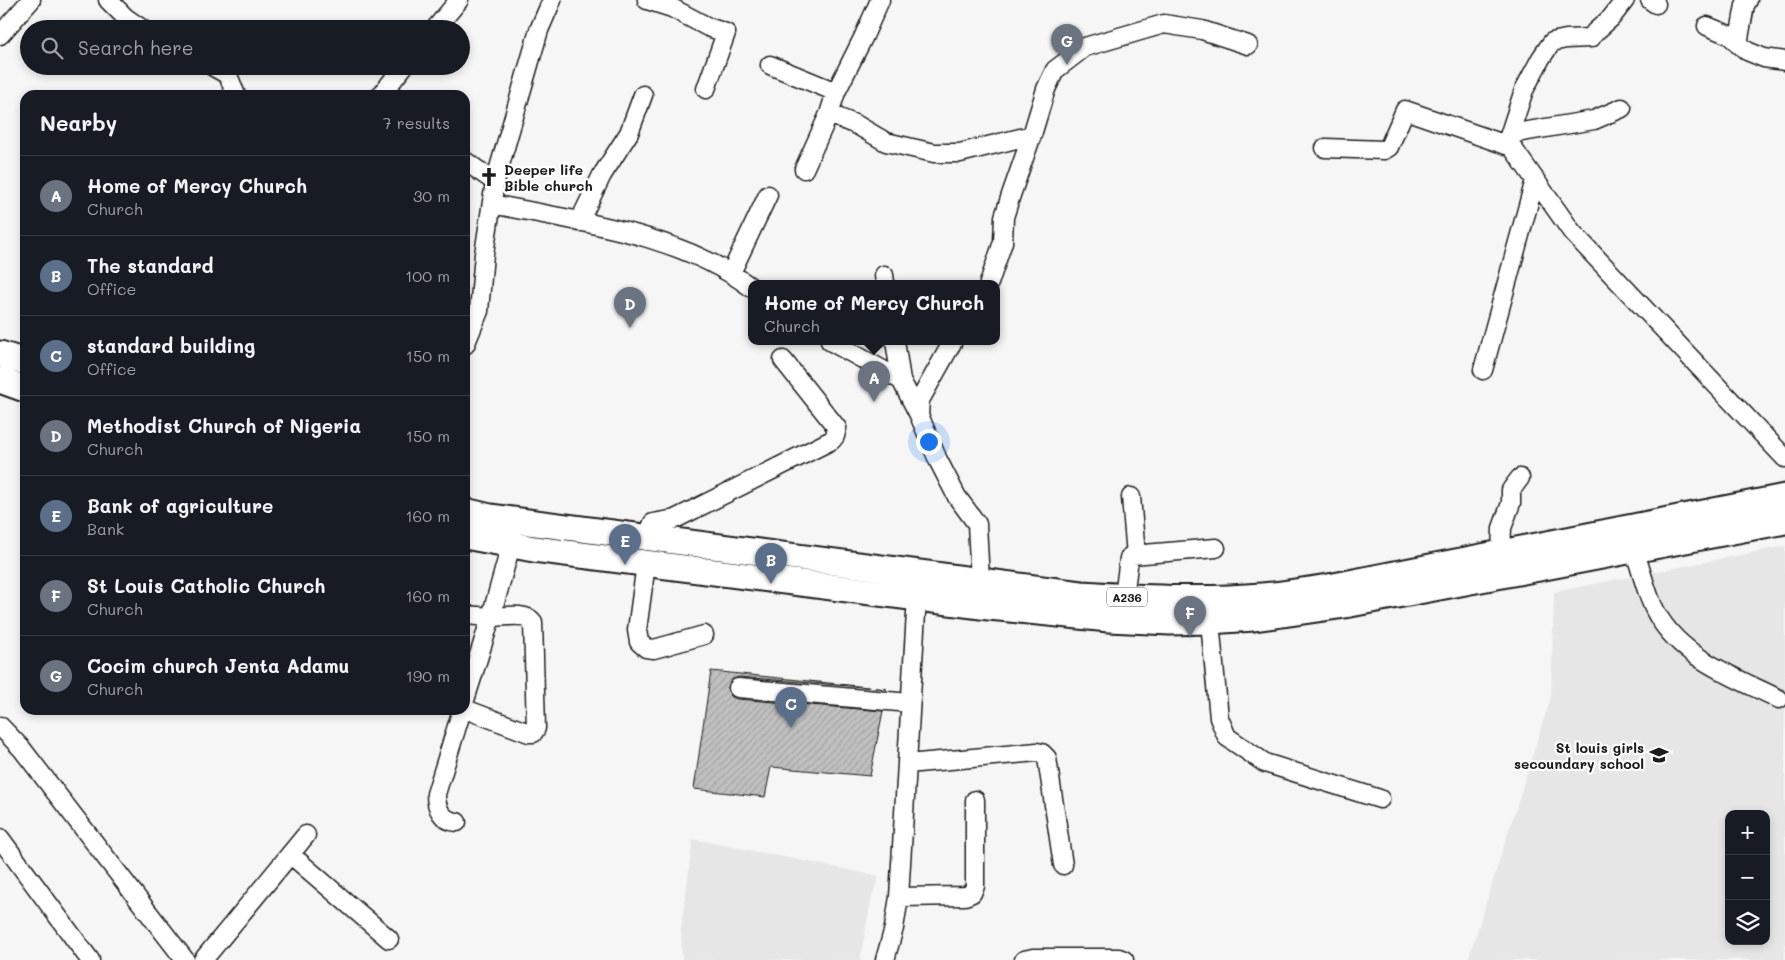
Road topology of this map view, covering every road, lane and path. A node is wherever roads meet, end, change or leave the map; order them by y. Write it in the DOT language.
graph roads {
  1 [pos="31,0"];
  2 [pos="108,0"];
  3 [pos="458,0"];
  4 [pos="552,0"];
  5 [pos="646,0"];
  6 [pos="880,0"];
  7 [pos="1625,0"];
  8 [pos="1748,0"];
  9 [pos="129,20"];
  10 [pos="442,20"];
  11 [pos="1707,26"];
  12 [pos="0,35"];
  13 [pos="1738,44"];
  14 [pos="1248,45"];
  15 [pos="1785,61"];
  16 [pos="770,65"];
  17 [pos="228,75"];
  18 [pos="397,75"];
  19 [pos="706,89"];
  20 [pos="234,90"];
  21 [pos="385,90"];
  22 [pos="836,92"];
  23 [pos="643,95"];
  24 [pos="1622,108"];
  25 [pos="829,114"];
  26 [pos="1032,135"];
  27 [pos="1508,139"];
  28 [pos="1325,148"];
  29 [pos="470,164"];
  30 [pos="804,170"];
  31 [pos="1535,180"];
  32 [pos="495,182"];
  33 [pos="768,194"];
  34 [pos="492,204"];
  35 [pos="579,222"];
  36 [pos="731,273"];
  37 [pos="990,280"];
  38 [pos="748,285"];
  39 [pos="470,333"];
  40 [pos="837,345"];
  41 [pos="896,345"];
  42 [pos="951,345"];
  43 [pos="783,360"];
  44 [pos="7,366"];
  45 [pos="1484,370"];
  46 [pos="901,380"];
  47 [pos="20,383"];
  48 [pos="918,414"];
  49 [pos="1785,458"];
  50 [pos="1520,478"];
  51 [pos="1131,497"];
  52 [pos="1785,498"];
  53 [pos="470,518"];
  54 [pos="1785,521"];
  55 [pos="480,531"];
  56 [pos="648,539"];
  57 [pos="511,545"];
  58 [pos="1216,548"];
  59 [pos="1634,549"];
  60 [pos="1501,553"];
  61 [pos="1136,555"];
  62 [pos="646,564"];
  63 [pos="980,581"];
  64 [pos="917,596"];
  65 [pos="1124,597"];
  66 [pos="1209,610"];
  67 [pos="470,615"];
  68 [pos="491,617"];
  69 [pos="704,635"];
  70 [pos="470,684"];
  71 [pos="738,688"];
  72 [pos="1779,699"];
  73 [pos="910,703"];
  74 [pos="470,711"];
  75 [pos="462,715"];
  76 [pos="0,726"];
  77 [pos="907,764"];
  78 [pos="1380,799"];
  79 [pos="974,800"];
  80 [pos="457,822"];
  81 [pos="306,835"];
  82 [pos="0,838"];
  83 [pos="290,854"];
  84 [pos="1063,865"];
  85 [pos="899,897"];
  86 [pos="389,939"];
  87 [pos="90,960"];
  88 [pos="185,960"];
  89 [pos="203,960"];
  90 [pos="885,960"];
  91 [pos="1024,960"];
  92 [pos="1124,960"];
  1 -- 12 [label="street"];
  2 -- 9 [label="street"];
  3 -- 10 [label="street"];
  4 -- 32 [label="street"];
  5 -- 19 [label="street"];
  6 -- 22 [label="street"];
  7 -- 27 [label="street"];
  8 -- 13 [label="street"];
  11 -- 13 [label="street"];
  13 -- 15 [label="street"];
  14 -- 26 [label="street"];
  16 -- 22 [label="street"];
  17 -- 20 [label="street"];
  18 -- 21 [label="street"];
  22 -- 25 [label="street"];
  23 -- 35 [label="street"];
  24 -- 27 [label="street"];
  25 -- 26 [label="street"];
  25 -- 30 [label="street"];
  26 -- 37 [label="street"];
  27 -- 28 [label="street"];
  27 -- 31 [label="street"];
  29 -- 32 [label="street"];
  31 -- 45 [label="street"];
  31 -- 49 [label="street"];
  32 -- 34 [label="street"];
  33 -- 36 [label="street"];
  34 -- 35 [label="street"];
  34 -- 39 [label="street"];
  35 -- 36 [label="street"];
  36 -- 38 [label="street"];
  40 -- 46 [label="street"];
  41 -- 46 [label="street"];
  42 -- 48 [label="street"];
  43 -- 56 [label="street"];
  44 -- 47 [label="highway"];
  46 -- 48 [label="street"];
  48 -- 63 [label="street"];
  50 -- 60 [label="street"];
  51 -- 61 [label="street"];
  52 -- 60 [label="highway, A236"];
  53 -- 55 [label="highway, A236"];
  54 -- 59 [label="highway, A236"];
  55 -- 56 [label="highway, A236"];
  55 -- 57 [label="highway, A236"];
  56 -- 62 [label="highway"];
  56 -- 63 [label="highway, A236"];
  57 -- 62 [label="highway, A236"];
  57 -- 68 [label="street"];
  58 -- 61 [label="street"];
  59 -- 66 [label="highway, A236"];
  59 -- 72 [label="street"];
  60 -- 66 [label="highway, A236"];
  61 -- 65 [label="street"];
  62 -- 64 [label="highway, A236"];
  62 -- 69 [label="street"];
  63 -- 65 [label="highway, A236"];
  64 -- 66 [label="highway, A236"];
  64 -- 73 [label="street"];
  65 -- 66 [label="highway, A236"];
  66 -- 78 [label="street"];
  67 -- 68 [label="street"];
  68 -- 70 [label="street"];
  68 -- 74 [label="street"];
  71 -- 73 [label="street"];
  73 -- 77 [label="street"];
  75 -- 80 [label="street"];
  76 -- 88 [label="street"];
  77 -- 84 [label="street"];
  77 -- 85 [label="street"];
  79 -- 85 [label="street"];
  81 -- 83 [label="street"];
  82 -- 87 [label="street"];
  83 -- 86 [label="street"];
  83 -- 89 [label="street"];
  85 -- 90 [label="street"];
  91 -- 92 [label="street"];
}
